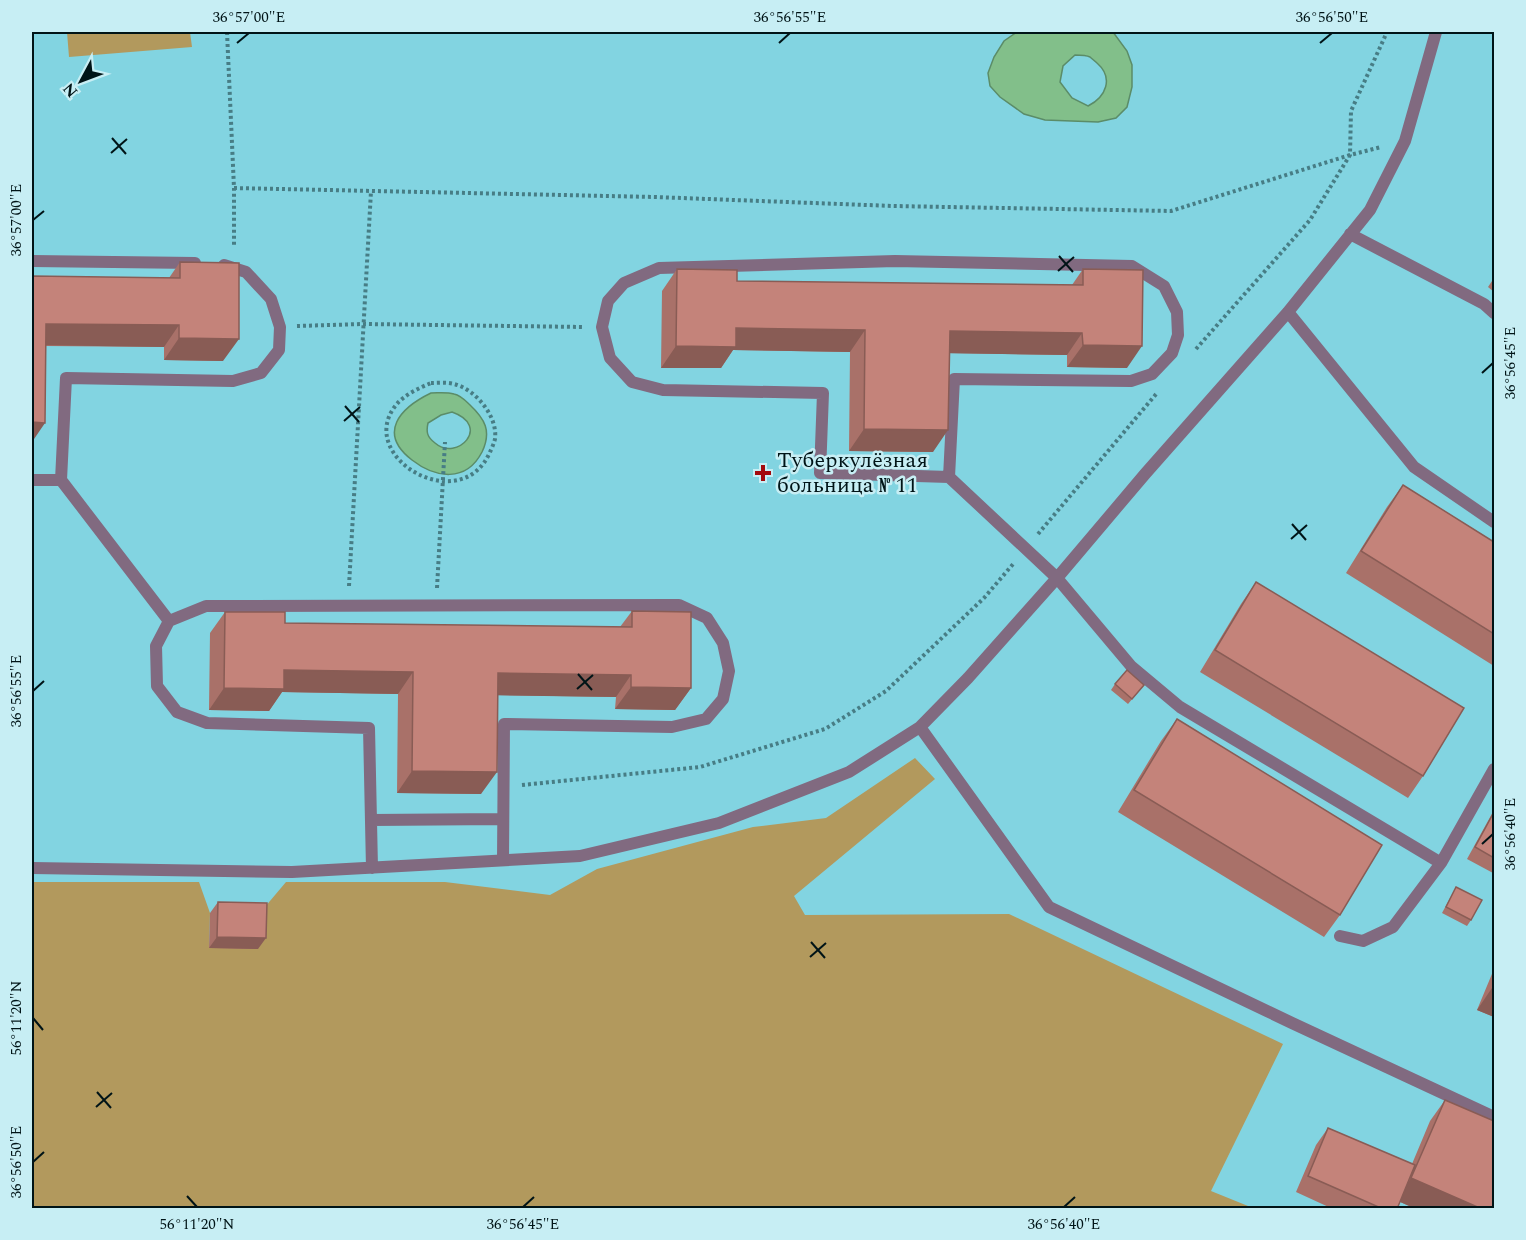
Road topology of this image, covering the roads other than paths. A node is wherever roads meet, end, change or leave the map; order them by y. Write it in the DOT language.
graph roads {
  1 [pos="1436,32"];
  2 [pos="1350,234"];
  3 [pos="32,261"];
  4 [pos="1288,312"];
  5 [pos="1494,313"];
  6 [pos="949,477"];
  7 [pos="32,480"];
  8 [pos="61,480"];
  9 [pos="1494,522"];
  10 [pos="1057,578"];
  11 [pos="169,621"];
  12 [pos="920,727"];
  13 [pos="1494,769"];
  14 [pos="503,819"];
  15 [pos="371,820"];
  16 [pos="503,860"];
  17 [pos="1441,862"];
  18 [pos="32,868"];
  19 [pos="372,868"];
  20 [pos="1341,936"];
  21 [pos="1494,1117"];
  1 -- 2 [label="lane"];
  2 -- 4 [label="lane"];
  2 -- 5 [label="lane"];
  3 -- 8 [label="lane"];
  4 -- 9 [label="lane"];
  4 -- 10 [label="lane"];
  6 -- 6 [label="lane"];
  6 -- 10 [label="lane"];
  7 -- 8 [label="lane"];
  8 -- 11 [label="lane"];
  10 -- 12 [label="lane"];
  10 -- 17 [label="lane"];
  11 -- 14 [label="lane"];
  11 -- 15 [label="lane"];
  12 -- 16 [label="lane"];
  12 -- 21 [label="lane"];
  13 -- 17 [label="lane"];
  14 -- 15 [label="lane"];
  14 -- 16 [label="lane"];
  15 -- 19 [label="lane"];
  16 -- 19 [label="lane"];
  17 -- 20 [label="lane"];
  18 -- 19 [label="lane"];
}
